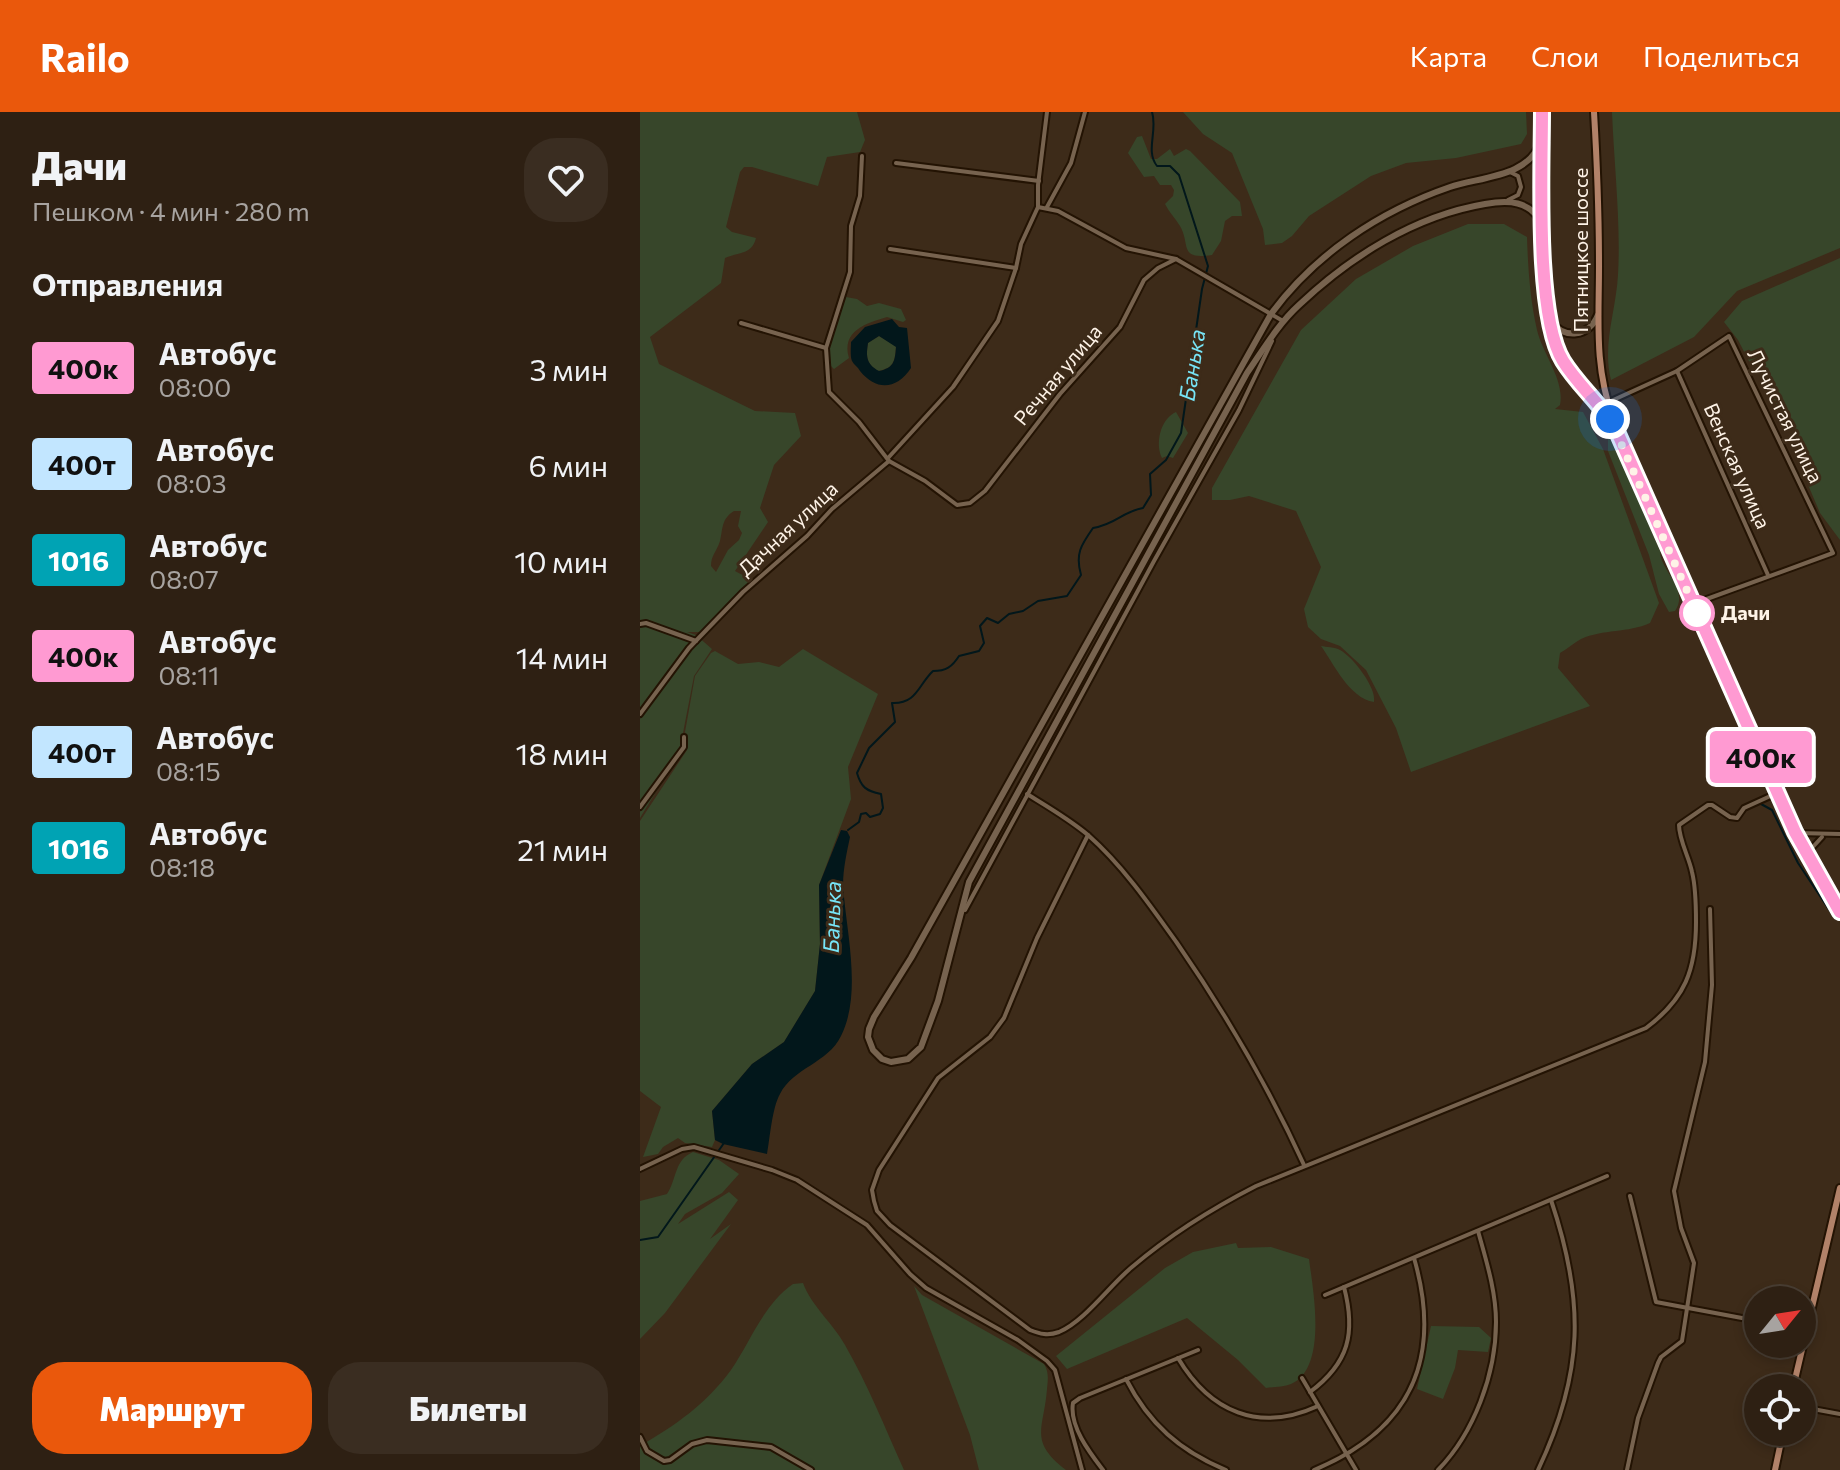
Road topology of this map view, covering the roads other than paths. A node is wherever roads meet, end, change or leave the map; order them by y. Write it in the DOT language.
graph roads {
  1 [pos="1047,112"];
  2 [pos="1085,112"];
  3 [pos="1542,112"];
  4 [pos="1594,112"];
  5 [pos="1542,136"];
  6 [pos="862,156"];
  7 [pos="896,163"];
  8 [pos="1507,172"];
  9 [pos="1039,181"];
  10 [pos="1508,200"];
  11 [pos="1038,207"];
  12 [pos="1047,207"];
  13 [pos="1542,224"];
  14 [pos="890,249"];
  15 [pos="1176,259"];
  16 [pos="1016,268"];
  17 [pos="1598,308"];
  18 [pos="1548,313"];
  19 [pos="1271,314"];
  20 [pos="741,323"];
  21 [pos="1281,324"];
  22 [pos="826,348"];
  23 [pos="1677,371"];
  24 [pos="1600,406"];
  25 [pos="1618,434"];
  26 [pos="889,459"];
  27 [pos="1768,575"];
  28 [pos="1693,604"];
  29 [pos="640,624"];
  30 [pos="696,641"];
  31 [pos="640,714"];
  32 [pos="684,737"];
  33 [pos="1777,793"];
  34 [pos="1027,794"];
  35 [pos="640,807"];
  36 [pos="1795,832"];
  37 [pos="1840,834"];
  38 [pos="1088,835"];
  39 [pos="1824,836"];
  40 [pos="1810,862"];
  41 [pos="1710,909"];
  42 [pos="1840,912"];
  43 [pos="953,938"];
  44 [pos="1304,1165"];
  45 [pos="640,1169"];
  46 [pos="1607,1176"];
  47 [pos="1840,1188"];
  48 [pos="1630,1196"];
  49 [pos="1551,1200"];
  50 [pos="1478,1231"];
  51 [pos="1414,1258"];
  52 [pos="1816,1286"];
  53 [pos="1344,1287"];
  54 [pos="1325,1295"];
  55 [pos="1687,1309"];
  56 [pos="1744,1319"];
  57 [pos="1198,1350"];
  58 [pos="1178,1358"];
  59 [pos="1302,1378"];
  60 [pos="1126,1379"];
  61 [pos="1310,1392"];
  62 [pos="1318,1406"];
  63 [pos="1816,1410"];
  64 [pos="1840,1414"];
  65 [pos="640,1437"];
  66 [pos="1780,1446"];
  67 [pos="1348,1456"];
  68 [pos="811,1470"];
  69 [pos="1082,1470"];
  70 [pos="1103,1470"];
  71 [pos="1226,1470"];
  72 [pos="1314,1470"];
  73 [pos="1356,1470"];
  74 [pos="1438,1470"];
  75 [pos="1538,1470"];
  76 [pos="1627,1470"];
  77 [pos="1775,1470"];
  1 -- 9 [label="street"];
  2 -- 12 [label="street"];
  3 -- 5 [label="main road, Пятницкое шоссе"];
  4 -- 17 [label="main road, Пятницкое шоссе"];
  5 -- 8 [label="street"];
  5 -- 13 [label="main road, Пятницкое шоссе"];
  6 -- 22 [label="street"];
  7 -- 9 [label="street"];
  8 -- 10 [label="street"];
  8 -- 19 [label="street"];
  9 -- 11 [label="street"];
  10 -- 13 [label="street"];
  10 -- 21 [label="street"];
  11 -- 12 [label="street"];
  11 -- 16 [label="street, Дачная улица"];
  12 -- 15 [label="street"];
  13 -- 18 [label="main road, Пятницкое шоссе"];
  14 -- 16 [label="street"];
  15 -- 19 [label="street"];
  15 -- 26 [label="street, Речная улица"];
  16 -- 26 [label="street, Дачная улица"];
  17 -- 18 [label="street"];
  17 -- 25 [label="main road, Пятницкое шоссе"];
  18 -- 24 [label="main road, Пятницкое шоссе"];
  19 -- 21 [label="street"];
  19 -- 43 [label="street"];
  20 -- 22 [label="street"];
  21 -- 34 [label="street"];
  21 -- 43 [label="street"];
  22 -- 26 [label="street"];
  23 -- 24 [label="street"];
  23 -- 27 [label="street, Венская улица"];
  23 -- 27 [label="street, Лучистая улица"];
  24 -- 25 [label="main road, Пятницкое шоссе"];
  25 -- 28 [label="main road"];
  26 -- 30 [label="street, Дачная улица"];
  27 -- 28 [label="street"];
  28 -- 33 [label="main road"];
  29 -- 30 [label="street"];
  30 -- 31 [label="street, Дачная улица"];
  32 -- 35 [label="street"];
  33 -- 36 [label="main road"];
  33 -- 44 [label="street"];
  34 -- 38 [label="street"];
  34 -- 43 [label="street"];
  36 -- 39 [label="street"];
  36 -- 40 [label="main road"];
  37 -- 39 [label="street"];
  38 -- 44 [label="street"];
  38 -- 44 [label="street"];
  39 -- 40 [label="street"];
  40 -- 42 [label="main road"];
  41 -- 55 [label="street"];
  45 -- 69 [label="street"];
  46 -- 49 [label="street"];
  47 -- 52 [label="main road"];
  48 -- 55 [label="street"];
  49 -- 50 [label="street"];
  49 -- 75 [label="street"];
  50 -- 51 [label="street"];
  50 -- 74 [label="street"];
  51 -- 53 [label="street"];
  51 -- 67 [label="street"];
  53 -- 54 [label="street"];
  53 -- 61 [label="street"];
  55 -- 56 [label="street"];
  55 -- 76 [label="street"];
  57 -- 58 [label="street"];
  58 -- 60 [label="street"];
  58 -- 62 [label="street"];
  59 -- 61 [label="street"];
  60 -- 70 [label="street"];
  60 -- 71 [label="street"];
  61 -- 62 [label="street"];
  62 -- 67 [label="street"];
  63 -- 64 [label="street"];
  65 -- 68 [label="street"];
  66 -- 77 [label="main road"];
  67 -- 72 [label="street"];
  67 -- 73 [label="street"];
}
